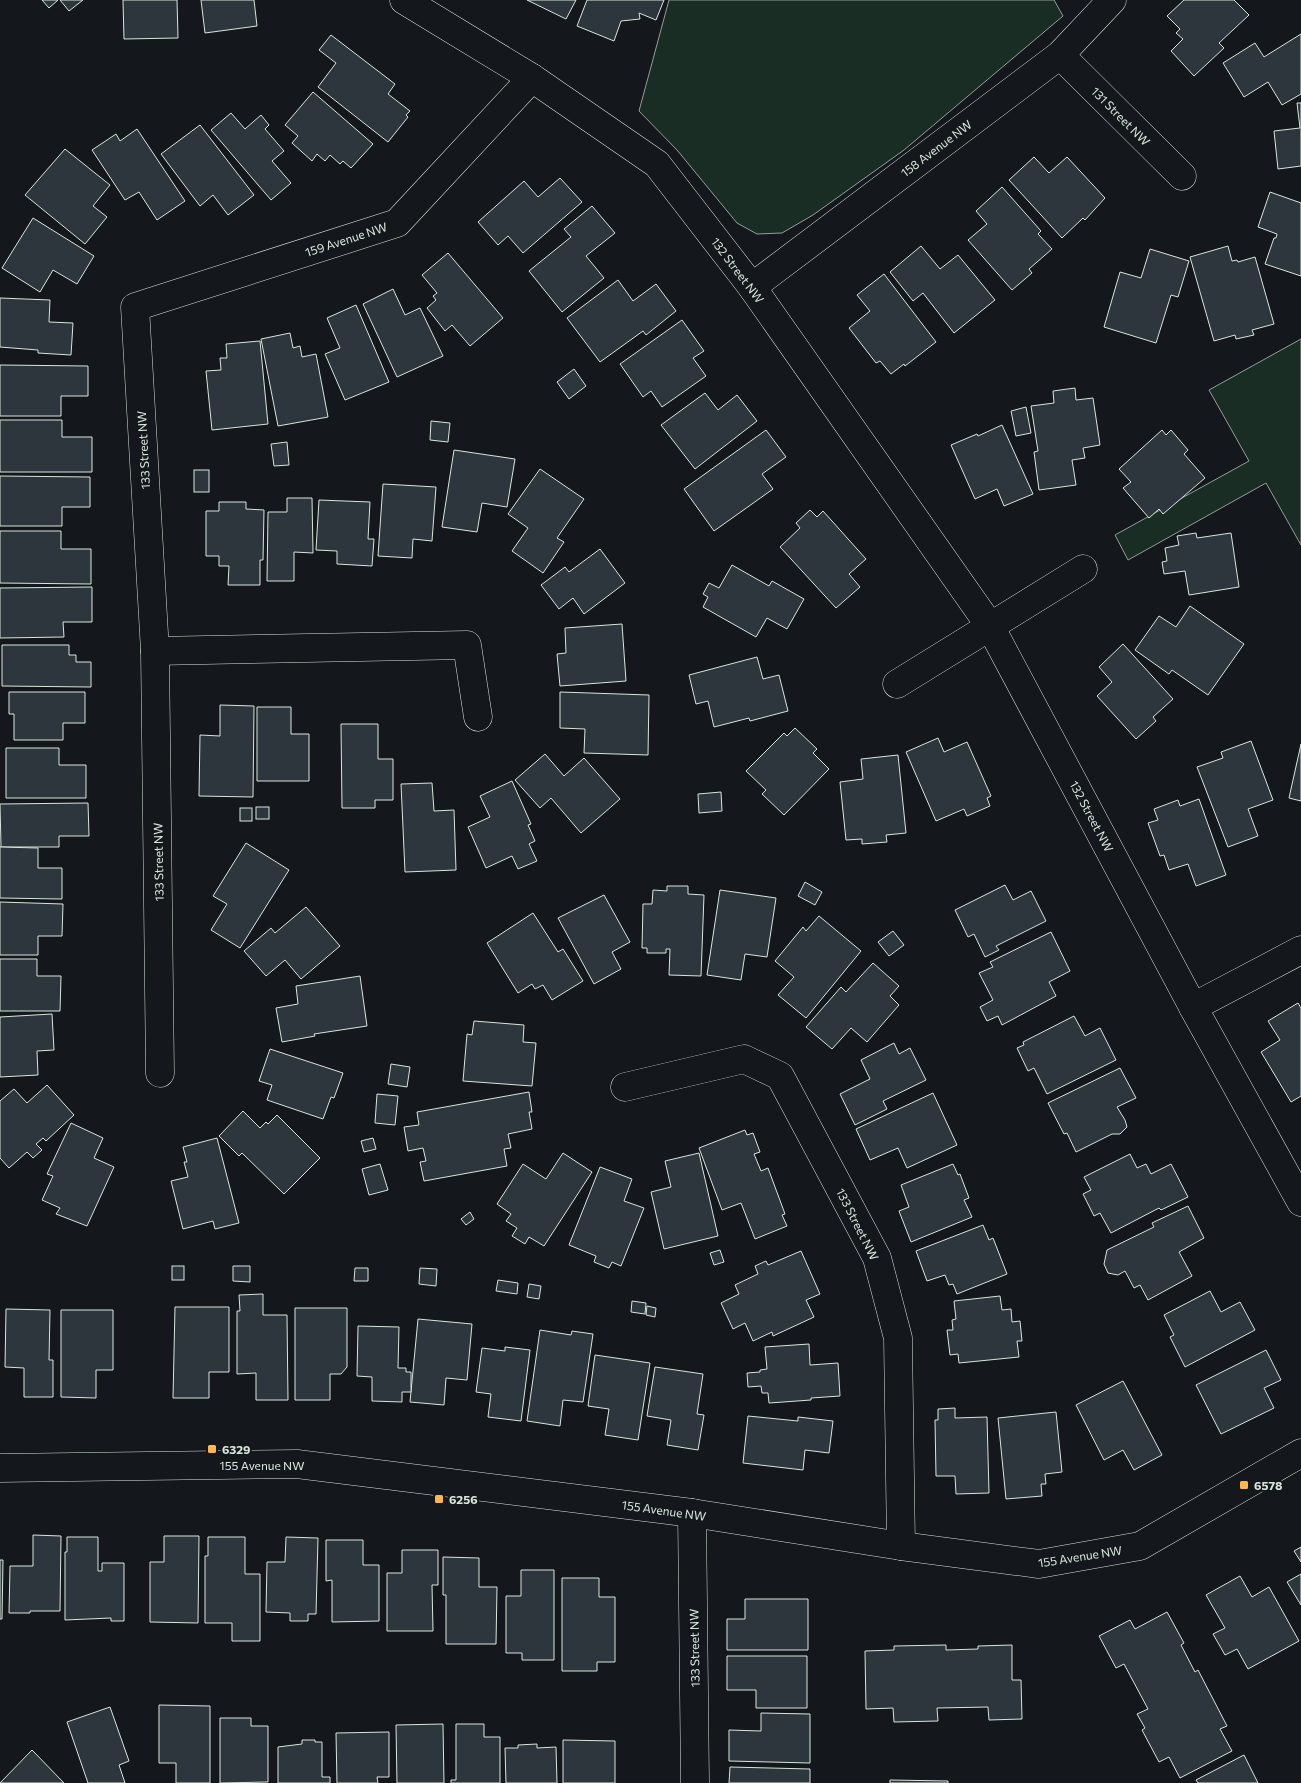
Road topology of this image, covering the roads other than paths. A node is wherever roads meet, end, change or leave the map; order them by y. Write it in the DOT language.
graph roads {
  1 [pos="404,0"];
  2 [pos="1112,0"];
  3 [pos="1060,55"];
  4 [pos="532,78"];
  5 [pos="1182,176"];
  6 [pos="752,287"];
  7 [pos="135,308"];
  8 [pos="1083,569"];
  9 [pos="990,626"];
  10 [pos="155,652"];
  11 [pos="897,684"];
  12 [pos="478,717"];
  13 [pos="1301,950"];
  14 [pos="1193,1007"];
  15 [pos="160,1073"];
  16 [pos="625,1087"];
  17 [pos="1301,1202"];
  18 [pos="1301,1453"];
  19 [pos="0,1468"];
  20 [pos="692,1513"];
  21 [pos="901,1546"];
  22 [pos="696,1783"];
  1 -- 4 [label="street, 132 Street NW"];
  2 -- 3 [label="street, 158 Avenue NW"];
  3 -- 5 [label="street, 131 Street NW"];
  3 -- 6 [label="street, 158 Avenue NW"];
  4 -- 6 [label="street, 132 Street NW"];
  4 -- 7 [label="street, 159 Avenue NW"];
  6 -- 9 [label="street, 132 Street NW"];
  7 -- 10 [label="street, 133 Street NW"];
  8 -- 9 [label="street"];
  9 -- 11 [label="street"];
  9 -- 14 [label="street, 132 Street NW"];
  10 -- 12 [label="street"];
  10 -- 15 [label="street, 133 Street NW"];
  13 -- 14 [label="street"];
  14 -- 17 [label="street, 132 Street NW"];
  16 -- 21 [label="street, 133 Street NW"];
  18 -- 21 [label="street, 155 Avenue NW"];
  19 -- 20 [label="street, 155 Avenue NW"];
  20 -- 21 [label="street, 155 Avenue NW"];
  20 -- 22 [label="street, 133 Street NW"];
}
